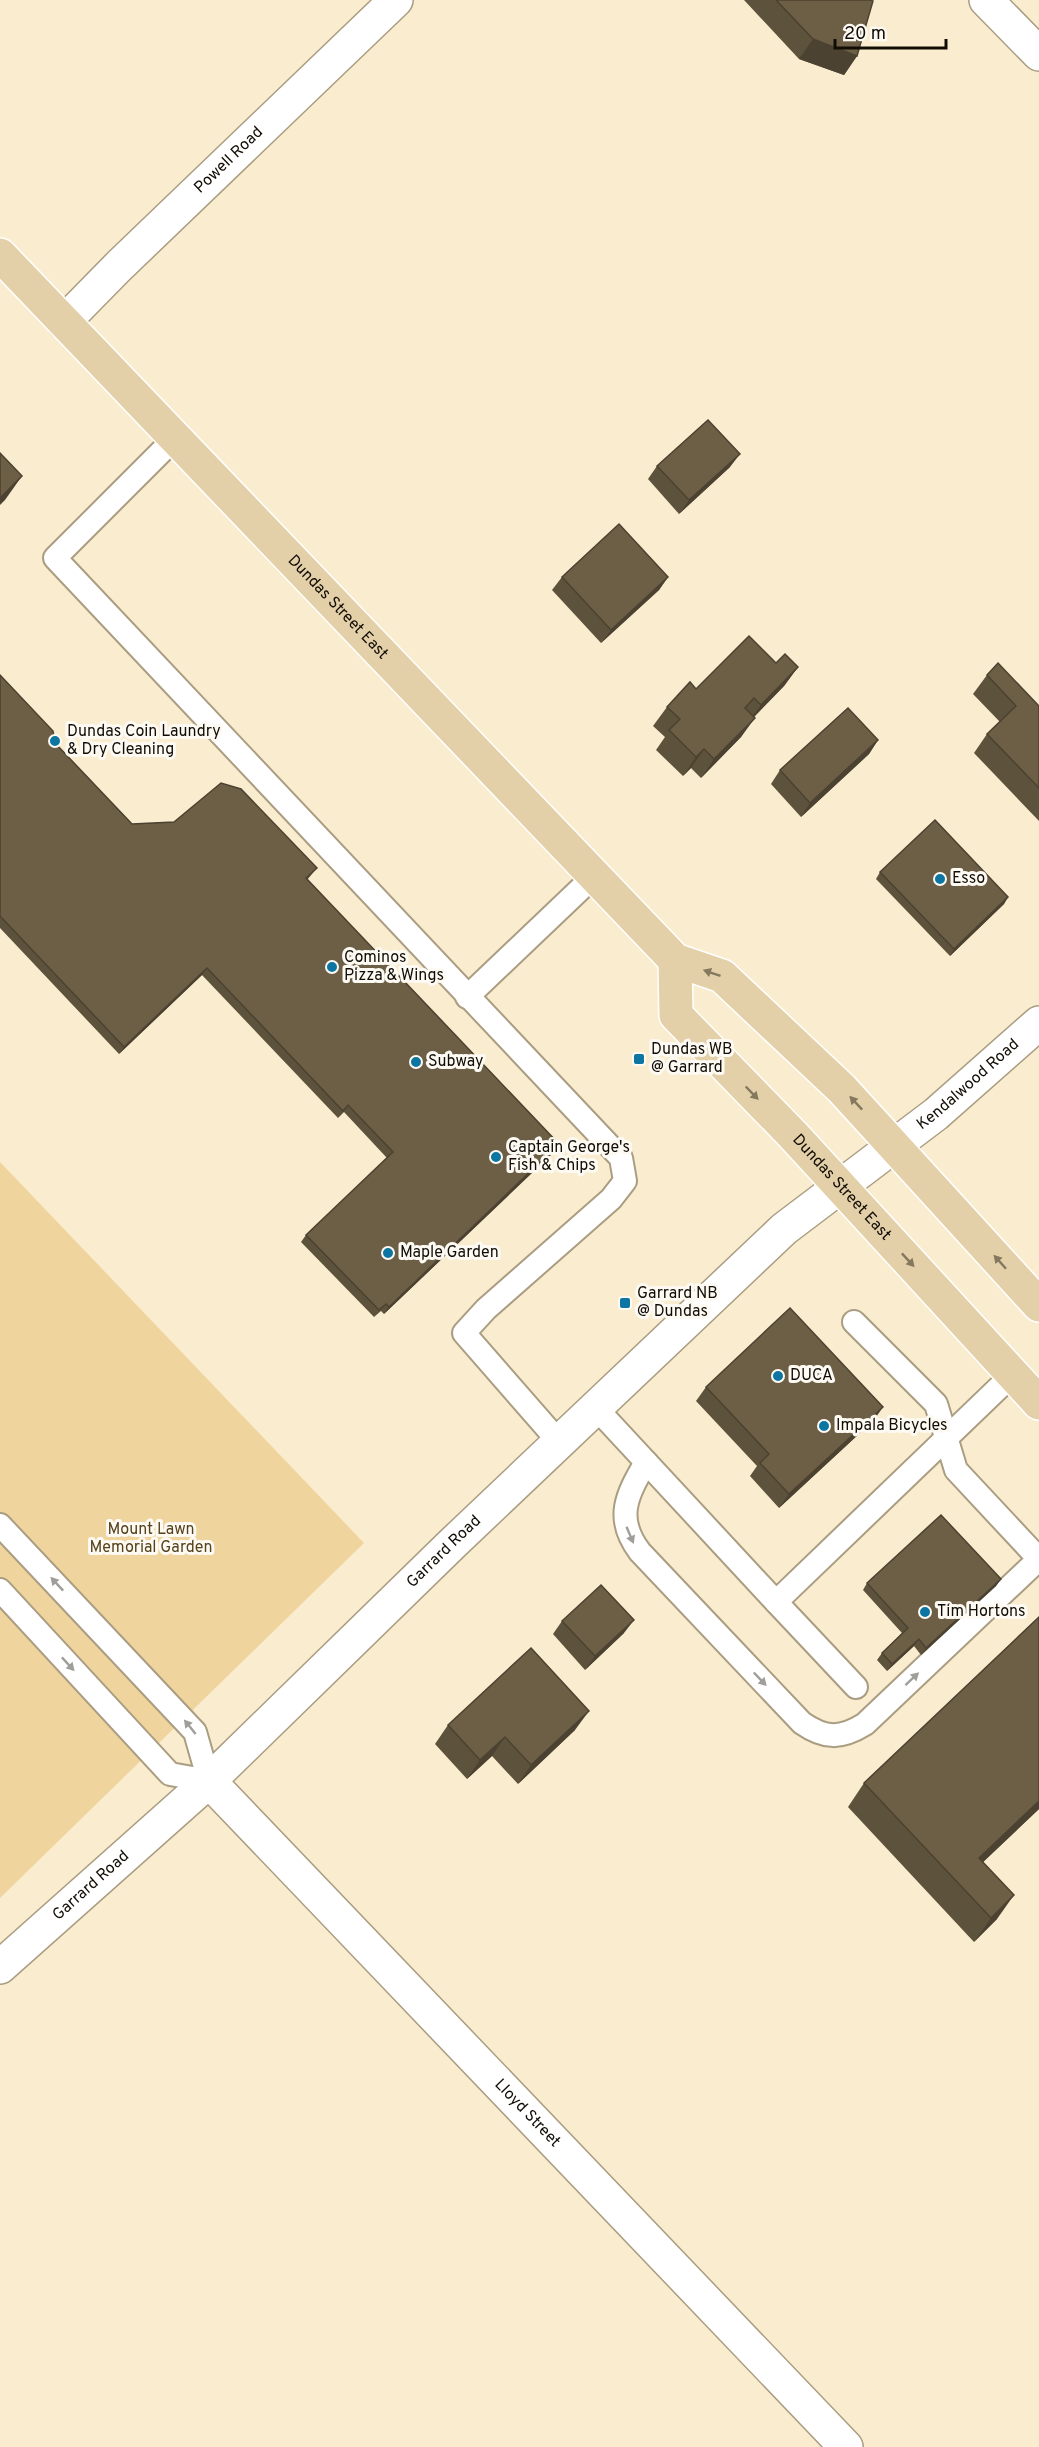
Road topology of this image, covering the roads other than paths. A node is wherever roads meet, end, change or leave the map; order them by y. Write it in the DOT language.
graph roads {
  1 [pos="396,0"];
  2 [pos="986,0"];
  3 [pos="1039,54"];
  4 [pos="0,255"];
  5 [pos="64,322"];
  6 [pos="175,438"];
  7 [pos="593,877"];
  8 [pos="675,960"];
  9 [pos="467,997"];
  10 [pos="1039,1023"];
  11 [pos="896,1146"];
  12 [pos="840,1187"];
  13 [pos="1039,1305"];
  14 [pos="854,1322"];
  15 [pos="1013,1374"];
  16 [pos="1039,1403"];
  17 [pos="596,1408"];
  18 [pos="947,1437"];
  19 [pos="560,1443"];
  20 [pos="646,1462"];
  21 [pos="0,1524"];
  22 [pos="1039,1559"];
  23 [pos="0,1590"];
  24 [pos="776,1602"];
  25 [pos="856,1687"];
  26 [pos="208,1781"];
  27 [pos="0,1967"];
  28 [pos="846,2447"];
  1 -- 5 [label="street, Powell Road"];
  2 -- 3 [label="street"];
  4 -- 5 [label="main road, Dundas Street East"];
  5 -- 6 [label="main road, Dundas Street East"];
  6 -- 7 [label="main road, Dundas Street East"];
  6 -- 9 [label="lane"];
  7 -- 8 [label="main road, Dundas Street East"];
  7 -- 9 [label="lane"];
  11 -- 8 [label="main road, Dundas Street East, one-way"];
  8 -- 12 [label="main road, Dundas Street East, one-way"];
  9 -- 19 [label="lane"];
  10 -- 11 [label="street, Kendalwood Road"];
  11 -- 12 [label="street, Garrard Road"];
  13 -- 11 [label="main road, Dundas Street East, one-way"];
  12 -- 15 [label="main road, Dundas Street East, one-way"];
  12 -- 17 [label="street, Garrard Road"];
  14 -- 18 [label="lane"];
  15 -- 16 [label="main road, Dundas Street East"];
  15 -- 18 [label="lane"];
  17 -- 19 [label="street, Garrard Road"];
  17 -- 20 [label="lane"];
  18 -- 22 [label="lane"];
  18 -- 24 [label="lane"];
  19 -- 26 [label="street, Garrard Road"];
  20 -- 22 [label="lane, one-way"];
  20 -- 24 [label="lane"];
  26 -- 21 [label="lane, one-way"];
  23 -- 26 [label="lane, one-way"];
  24 -- 25 [label="lane"];
  26 -- 27 [label="street, Garrard Road"];
  26 -- 28 [label="street, Lloyd Street"];
}
